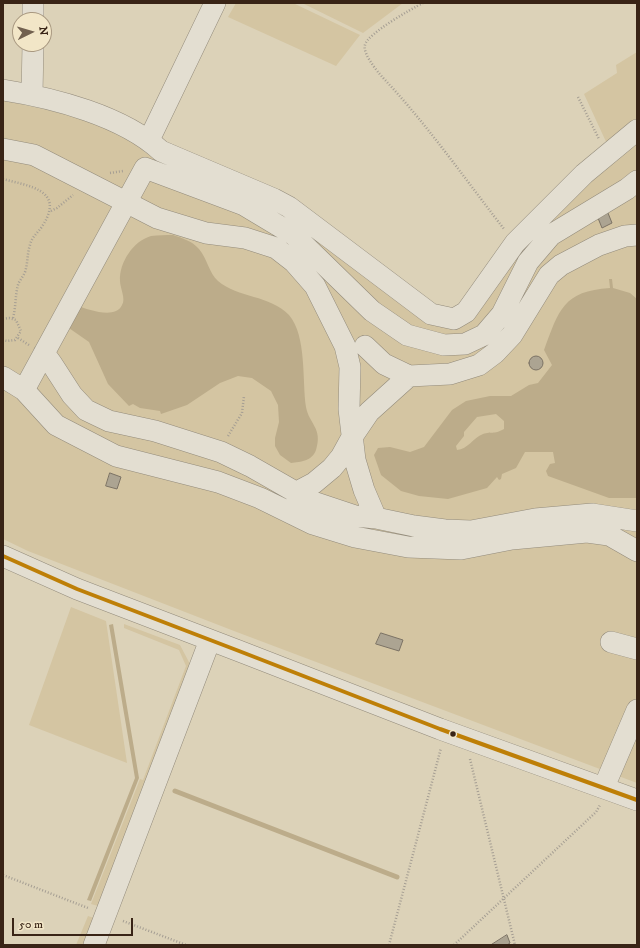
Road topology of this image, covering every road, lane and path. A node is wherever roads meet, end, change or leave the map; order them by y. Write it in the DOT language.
graph roads {
  1 [pos="214,3"];
  2 [pos="423,3"];
  3 [pos="33,52"];
  4 [pos="3,90"];
  5 [pos="32,95"];
  6 [pos="578,97"];
  7 [pos="637,130"];
  8 [pos="150,140"];
  9 [pos="3,149"];
  10 [pos="607,155"];
  11 [pos="3,180"];
  12 [pos="637,181"];
  13 [pos="126,202"];
  14 [pos="637,235"];
  15 [pos="515,243"];
  16 [pos="13,318"];
  17 [pos="3,319"];
  18 [pos="386,321"];
  19 [pos="3,340"];
  20 [pos="356,351"];
  21 [pos="44,354"];
  22 [pos="409,376"];
  23 [pos="3,378"];
  24 [pos="24,390"];
  25 [pos="244,396"];
  26 [pos="352,437"];
  27 [pos="218,452"];
  28 [pos="295,493"];
  29 [pos="376,518"];
  30 [pos="637,521"];
  31 [pos="637,551"];
  32 [pos="3,556"];
  33 [pos="210,640"];
  34 [pos="611,642"];
  35 [pos="637,649"];
  36 [pos="637,710"];
  37 [pos="443,742"];
  38 [pos="470,754"];
  39 [pos="605,787"];
  40 [pos="637,800"];
  41 [pos="503,899"];
  42 [pos="94,945"];
  43 [pos="389,945"];
  44 [pos="454,945"];
  45 [pos="515,945"];
  1 -- 8 [label="street"];
  2 -- 15 [label="path"];
  3 -- 5 [label="street"];
  4 -- 5 [label="street"];
  5 -- 8 [label="street"];
  6 -- 10 [label="path"];
  7 -- 10 [label="street"];
  8 -- 15 [label="street"];
  9 -- 13 [label="street"];
  10 -- 15 [label="street"];
  11 -- 16 [label="path"];
  12 -- 18 [label="street"];
  13 -- 18 [label="street"];
  13 -- 20 [label="street"];
  13 -- 21 [label="street"];
  14 -- 22 [label="street"];
  16 -- 17 [label="path"];
  16 -- 19 [label="path"];
  18 -- 20 [label="street"];
  20 -- 22 [label="street"];
  20 -- 26 [label="street"];
  21 -- 24 [label="street"];
  21 -- 27 [label="street"];
  22 -- 26 [label="street"];
  23 -- 24 [label="street"];
  24 -- 31 [label="street"];
  25 -- 27 [label="path"];
  26 -- 28 [label="street"];
  26 -- 29 [label="street"];
  27 -- 28 [label="street"];
  28 -- 29 [label="street"];
  29 -- 30 [label="street"];
  32 -- 33 [label="street"];
  33 -- 39 [label="street"];
  33 -- 42 [label="street"];
  34 -- 35 [label="street"];
  36 -- 39 [label="street"];
  37 -- 43 [label="path"];
  38 -- 41 [label="path"];
  39 -- 40 [label="street"];
  39 -- 41 [label="path"];
  41 -- 44 [label="path"];
  41 -- 45 [label="path"];
}
